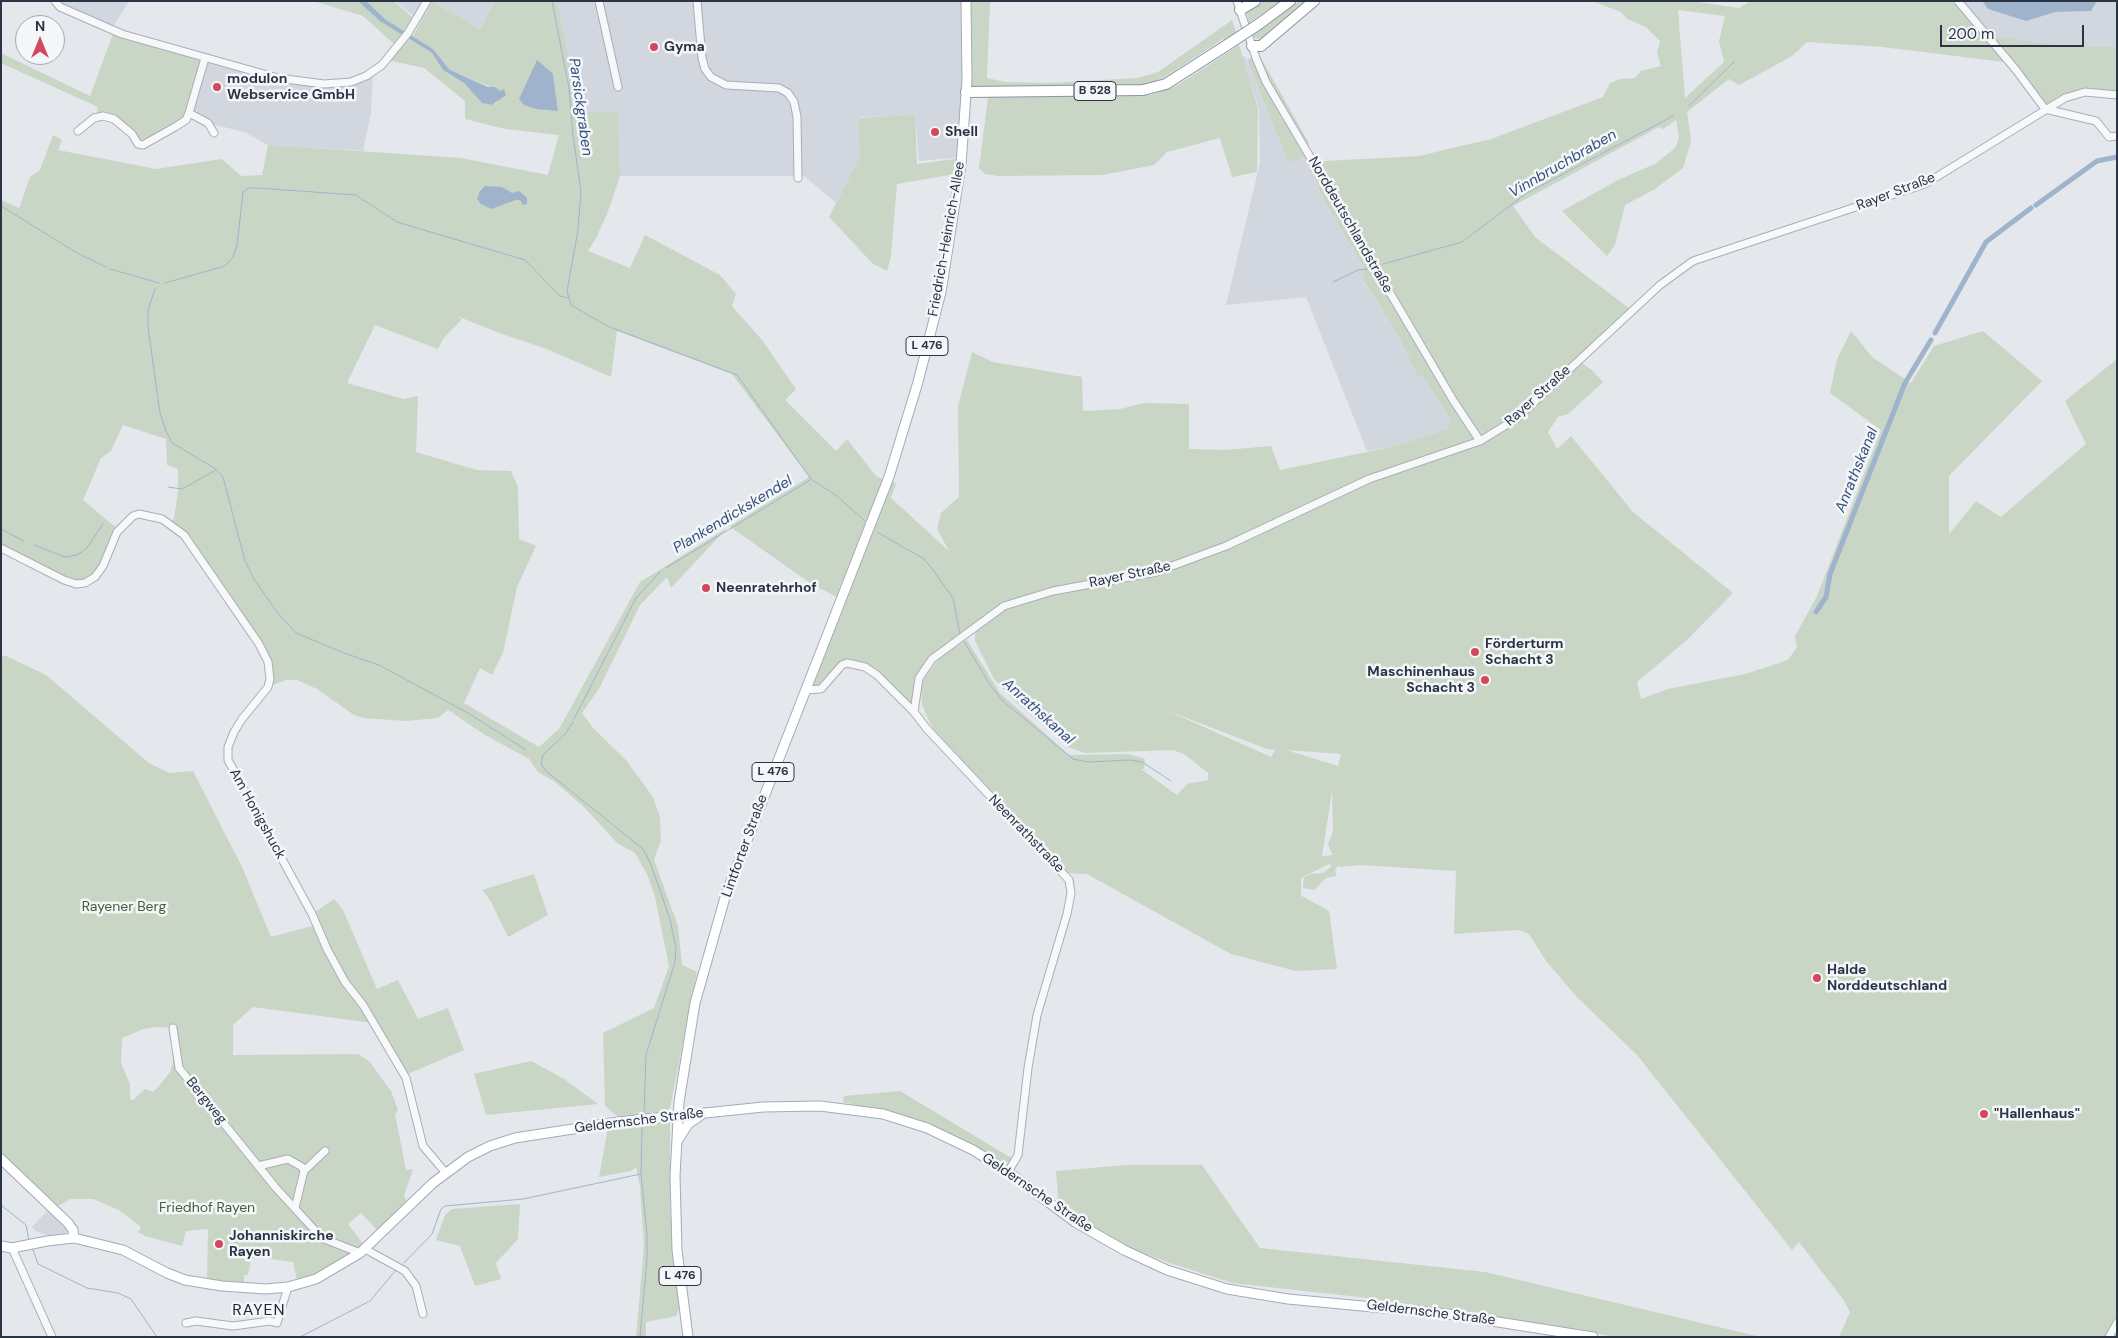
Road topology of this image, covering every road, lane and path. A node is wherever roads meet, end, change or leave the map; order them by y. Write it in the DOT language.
graph roads {
  1 [pos="55,1"];
  2 [pos="427,1"];
  3 [pos="598,1"];
  4 [pos="698,1"];
  5 [pos="966,1"];
  6 [pos="1256,1"];
  7 [pos="1290,1"];
  8 [pos="1314,1"];
  9 [pos="1958,1"];
  10 [pos="1239,6"];
  11 [pos="1252,46"];
  12 [pos="205,58"];
  13 [pos="618,87"];
  14 [pos="966,92"];
  15 [pos="2117,94"];
  16 [pos="2046,109"];
  17 [pos="189,113"];
  18 [pos="78,131"];
  19 [pos="214,133"];
  20 [pos="2117,136"];
  21 [pos="798,178"];
  22 [pos="1480,441"];
  23 [pos="868,530"];
  24 [pos="1,548"];
  25 [pos="805,690"];
  26 [pos="914,712"];
  27 [pos="172,1028"];
  28 [pos="705,1114"];
  29 [pos="678,1115"];
  30 [pos="677,1142"];
  31 [pos="325,1151"];
  32 [pos="1,1160"];
  33 [pos="258,1166"];
  34 [pos="304,1171"];
  35 [pos="445,1172"];
  36 [pos="1008,1172"];
  37 [pos="295,1208"];
  38 [pos="74,1238"];
  39 [pos="1,1246"];
  40 [pos="12,1248"];
  41 [pos="362,1251"];
  42 [pos="288,1287"];
  43 [pos="423,1314"];
  44 [pos="186,1323"];
  45 [pos="2117,1323"];
  46 [pos="1554,1330"];
  47 [pos="1587,1336"];
  48 [pos="52,1337"];
  49 [pos="688,1337"];
  50 [pos="1566,1337"];
  51 [pos="2109,1337"];
  1 -- 12 [label="street"];
  2 -- 12 [label="street"];
  3 -- 13 [label="street"];
  4 -- 21 [label="street"];
  5 -- 14 [label="main road, Friedrich-Heinrich-Allee / L 476"];
  6 -- 10 [label="highway"];
  7 -- 14 [label="highway, B 528, bridge"];
  8 -- 11 [label="highway"];
  9 -- 16 [label="street"];
  10 -- 11 [label="street, Norddeutschlandstraße"];
  11 -- 22 [label="street, Norddeutschlandstraße"];
  12 -- 17 [label="street"];
  14 -- 23 [label="main road, Friedrich-Heinrich-Allee / L 476"];
  15 -- 16 [label="street, Rayer Straße"];
  16 -- 20 [label="street"];
  16 -- 22 [label="street, Rayer Straße"];
  17 -- 18 [label="street"];
  17 -- 19 [label="street"];
  22 -- 26 [label="street, Rayer Straße"];
  23 -- 25 [label="main road, Lintforter Straße / L 476"];
  24 -- 35 [label="street, Am Honigshuck"];
  25 -- 26 [label="street, Neenrathstraße"];
  25 -- 29 [label="main road, Lintforter Straße / L 476"];
  26 -- 36 [label="street, Neenrathstraße"];
  27 -- 33 [label="street, Bergweg"];
  28 -- 29 [label="main road, Geldernsche Straße"];
  28 -- 30 [label="main road"];
  28 -- 36 [label="main road, Geldernsche Straße"];
  29 -- 30 [label="main road, Lintforter Straße / L 476"];
  29 -- 35 [label="main road, Geldernsche Straße"];
  30 -- 49 [label="main road, Lintforter Straße / L 476"];
  31 -- 34 [label="street"];
  32 -- 38 [label="main road"];
  33 -- 34 [label="street"];
  33 -- 37 [label="street, Bergweg"];
  34 -- 37 [label="street"];
  35 -- 41 [label="main road, Geldernsche Straße"];
  36 -- 46 [label="main road, Geldernsche Straße"];
  37 -- 41 [label="street, Bergweg"];
  38 -- 40 [label="main road, Geldernsche Straße"];
  38 -- 42 [label="main road, Geldernsche Straße"];
  39 -- 40 [label="main road, Geldernsche Straße"];
  40 -- 48 [label="street"];
  41 -- 42 [label="main road, Geldernsche Straße"];
  41 -- 43 [label="street"];
  42 -- 44 [label="street"];
  45 -- 51 [label="street"];
  46 -- 47 [label="main road, Geldernsche Straße"];
  46 -- 50 [label="main road"];
}
